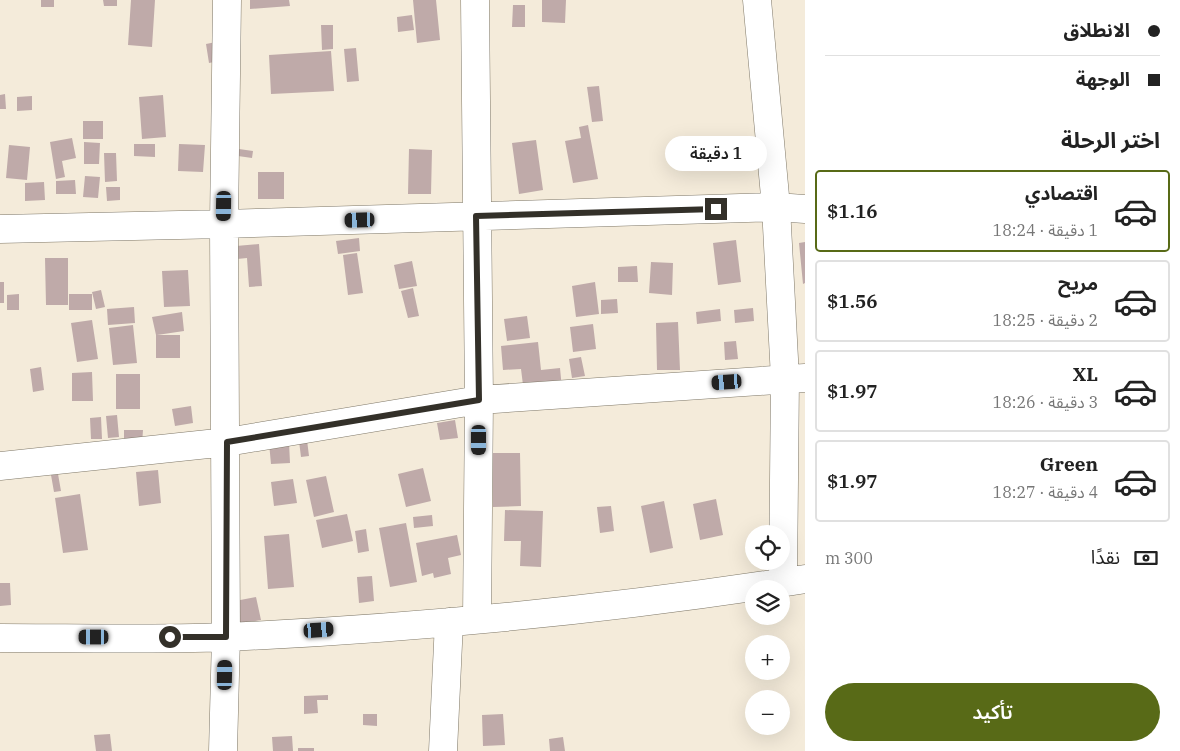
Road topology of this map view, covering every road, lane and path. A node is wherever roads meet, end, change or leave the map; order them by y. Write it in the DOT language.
graph roads {
  1 [pos="227,0"];
  2 [pos="475,0"];
  3 [pos="757,0"];
  4 [pos="776,207"];
  5 [pos="805,209"];
  6 [pos="476,216"];
  7 [pos="224,224"];
  8 [pos="0,229"];
  9 [pos="795,378"];
  10 [pos="479,400"];
  11 [pos="227,442"];
  12 [pos="0,466"];
  13 [pos="794,580"];
  14 [pos="478,618"];
  15 [pos="449,622"];
  16 [pos="226,637"];
  17 [pos="0,638"];
  18 [pos="223,751"];
  19 [pos="444,751"];
  1 -- 7 [label="street"];
  2 -- 6 [label="street"];
  3 -- 4 [label="street"];
  4 -- 5 [label="street"];
  4 -- 6 [label="street"];
  4 -- 9 [label="street"];
  6 -- 7 [label="street"];
  6 -- 10 [label="street"];
  7 -- 8 [label="street"];
  7 -- 11 [label="street"];
  9 -- 10 [label="street"];
  9 -- 13 [label="street"];
  10 -- 11 [label="street"];
  10 -- 14 [label="street"];
  11 -- 12 [label="street"];
  11 -- 16 [label="street"];
  13 -- 14 [label="street"];
  14 -- 15 [label="street"];
  15 -- 16 [label="street"];
  15 -- 19 [label="street"];
  16 -- 17 [label="street"];
  16 -- 18 [label="street"];
}
